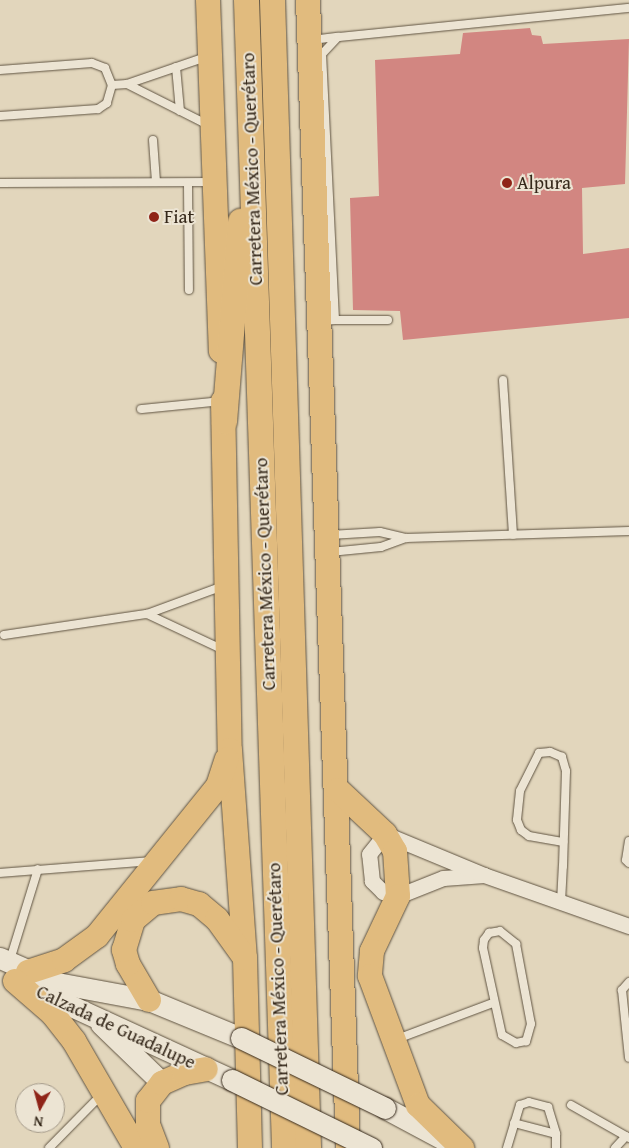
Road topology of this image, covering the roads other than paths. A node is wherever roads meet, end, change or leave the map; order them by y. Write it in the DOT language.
graph roads {
  1 [pos="208,0"];
  2 [pos="246,0"];
  3 [pos="272,0"];
  4 [pos="308,0"];
  5 [pos="629,8"];
  6 [pos="338,37"];
  7 [pos="310,40"];
  8 [pos="210,55"];
  9 [pos="176,67"];
  10 [pos="0,70"];
  11 [pos="127,84"];
  12 [pos="112,85"];
  13 [pos="250,102"];
  14 [pos="180,110"];
  15 [pos="0,116"];
  16 [pos="213,128"];
  17 [pos="153,140"];
  18 [pos="0,182"];
  19 [pos="156,182"];
  20 [pos="215,182"];
  21 [pos="188,184"];
  22 [pos="190,290"];
  23 [pos="388,320"];
  24 [pos="328,321"];
  25 [pos="503,380"];
  26 [pos="141,409"];
  27 [pos="223,411"];
  28 [pos="629,531"];
  29 [pos="512,535"];
  30 [pos="406,538"];
  31 [pos="327,544"];
  32 [pos="227,585"];
  33 [pos="146,614"];
  34 [pos="4,635"];
  35 [pos="228,652"];
  36 [pos="230,750"];
  37 [pos="338,790"];
  38 [pos="386,834"];
  39 [pos="629,841"];
  40 [pos="563,842"];
  41 [pos="157,861"];
  42 [pos="629,863"];
  43 [pos="38,869"];
  44 [pos="0,873"];
  45 [pos="484,875"];
  46 [pos="398,896"];
  47 [pos="561,902"];
  48 [pos="629,924"];
  49 [pos="245,958"];
  50 [pos="10,969"];
  51 [pos="629,982"];
  52 [pos="149,1000"];
  53 [pos="493,1003"];
  54 [pos="88,1012"];
  55 [pos="394,1040"];
  56 [pos="629,1058"];
  57 [pos="206,1069"];
  58 [pos="162,1083"];
  59 [pos="104,1092"];
  60 [pos="571,1105"];
  61 [pos="514,1123"];
  62 [pos="556,1134"];
  63 [pos="628,1137"];
  64 [pos="246,1144"];
  65 [pos="49,1148"];
  66 [pos="136,1148"];
  67 [pos="157,1148"];
  68 [pos="284,1148"];
  69 [pos="308,1148"];
  70 [pos="348,1148"];
  71 [pos="371,1148"];
  72 [pos="460,1148"];
  73 [pos="507,1148"];
  74 [pos="556,1148"];
  75 [pos="615,1148"];
  1 -- 8 [label="main road"];
  2 -- 13 [label="highway, Carretera México - Querétaro"];
  3 -- 69 [label="highway, Carretera México - Querétaro"];
  4 -- 7 [label="main road"];
  5 -- 6 [label="lane"];
  6 -- 7 [label="lane"];
  6 -- 24 [label="lane"];
  7 -- 24 [label="main road"];
  8 -- 9 [label="lane"];
  8 -- 16 [label="main road"];
  9 -- 11 [label="lane"];
  9 -- 14 [label="lane"];
  10 -- 12 [label="lane"];
  11 -- 12 [label="lane"];
  11 -- 14 [label="lane"];
  12 -- 15 [label="lane"];
  13 -- 27 [label="highway"];
  13 -- 68 [label="highway, Carretera México - Querétaro"];
  14 -- 16 [label="lane"];
  16 -- 20 [label="main road"];
  17 -- 19 [label="lane"];
  18 -- 19 [label="lane"];
  19 -- 21 [label="lane"];
  20 -- 21 [label="lane"];
  20 -- 27 [label="main road"];
  21 -- 22 [label="lane"];
  23 -- 24 [label="lane"];
  24 -- 31 [label="main road"];
  25 -- 29 [label="lane"];
  26 -- 27 [label="lane"];
  27 -- 32 [label="main road"];
  28 -- 29 [label="lane"];
  29 -- 30 [label="lane"];
  30 -- 31 [label="lane"];
  30 -- 31 [label="lane"];
  31 -- 37 [label="main road"];
  32 -- 33 [label="lane"];
  32 -- 35 [label="main road"];
  33 -- 34 [label="lane"];
  33 -- 35 [label="lane"];
  35 -- 36 [label="main road"];
  36 -- 41 [label="main road"];
  36 -- 49 [label="main road"];
  37 -- 38 [label="main road"];
  37 -- 70 [label="main road"];
  38 -- 45 [label="street"];
  38 -- 46 [label="main road"];
  39 -- 42 [label="lane"];
  40 -- 40 [label="lane"];
  40 -- 47 [label="lane"];
  41 -- 43 [label="lane"];
  41 -- 50 [label="main road"];
  43 -- 44 [label="lane"];
  43 -- 50 [label="lane"];
  45 -- 46 [label="street"];
  45 -- 47 [label="street"];
  46 -- 55 [label="main road"];
  47 -- 48 [label="street"];
  49 -- 52 [label="main road"];
  49 -- 64 [label="main road"];
  50 -- 52 [label="main road, Calzada de Guadalupe"];
  50 -- 54 [label="main road, Calzada de Guadalupe"];
  50 -- 59 [label="main road"];
  51 -- 56 [label="lane"];
  52 -- 72 [label="main road, Calzada de Guadalupe, bridge"];
  53 -- 53 [label="lane"];
  53 -- 55 [label="lane"];
  54 -- 57 [label="main road, Calzada de Guadalupe"];
  54 -- 58 [label="main road"];
  55 -- 72 [label="main road"];
  57 -- 58 [label="main road"];
  57 -- 71 [label="main road, Calzada de Guadalupe, bridge"];
  58 -- 67 [label="main road"];
  59 -- 65 [label="lane"];
  59 -- 66 [label="main road"];
  60 -- 63 [label="lane"];
  61 -- 62 [label="lane"];
  61 -- 62 [label="lane"];
  61 -- 73 [label="lane"];
  62 -- 74 [label="lane"];
  63 -- 75 [label="lane"];
}
